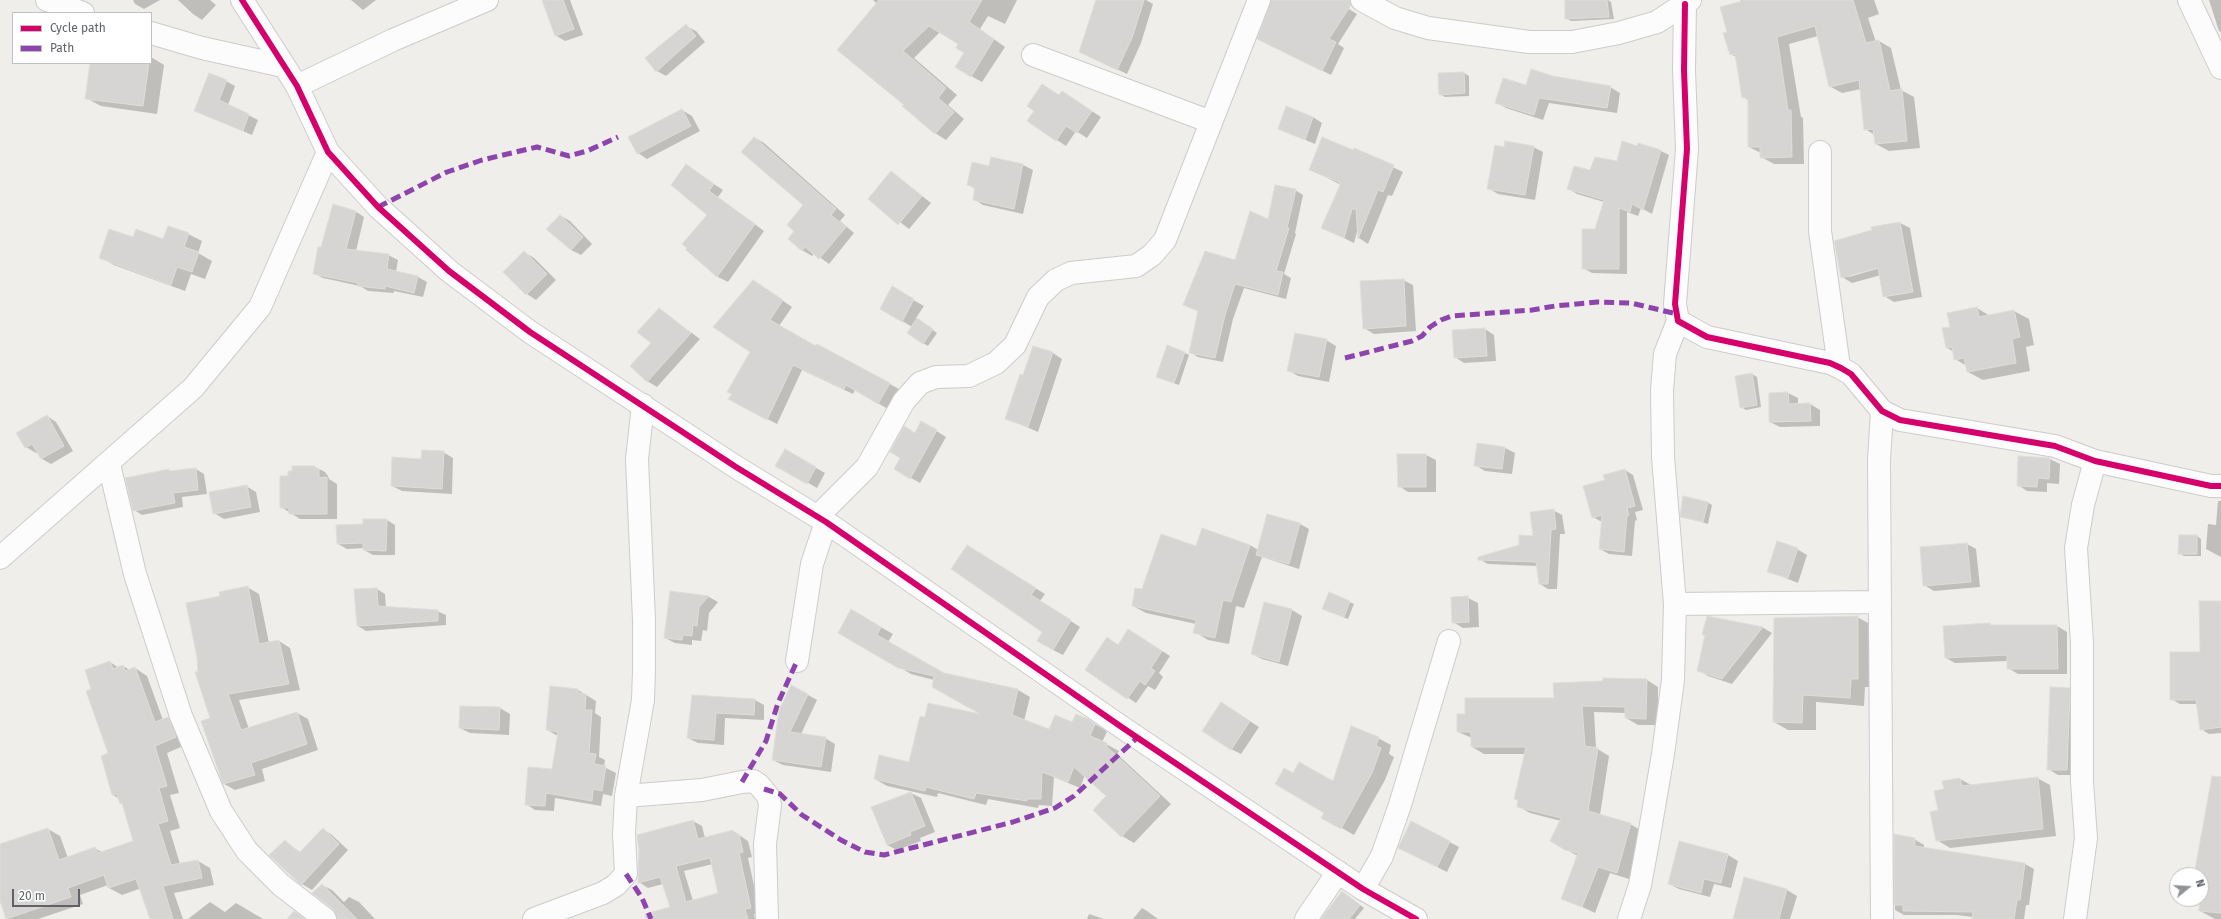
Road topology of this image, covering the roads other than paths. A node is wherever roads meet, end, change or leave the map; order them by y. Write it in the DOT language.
graph roads {
  1 [pos="47,0"];
  2 [pos="242,0"];
  3 [pos="487,0"];
  4 [pos="1259,0"];
  5 [pos="1362,0"];
  6 [pos="2189,0"];
  7 [pos="1688,2"];
  8 [pos="80,12"];
  9 [pos="152,33"];
  10 [pos="1033,55"];
  11 [pos="283,66"];
  12 [pos="2221,68"];
  13 [pos="297,86"];
  14 [pos="1211,122"];
  15 [pos="328,152"];
  16 [pos="1820,152"];
  17 [pos="1678,321"];
  18 [pos="1839,367"];
  19 [pos="643,405"];
  20 [pos="1882,411"];
  21 [pos="2095,461"];
  22 [pos="109,464"];
  23 [pos="2221,486"];
  24 [pos="822,519"];
  25 [pos="0,558"];
  26 [pos="1879,602"];
  27 [pos="1675,604"];
  28 [pos="1449,641"];
  29 [pos="797,661"];
  30 [pos="626,796"];
  31 [pos="1338,872"];
  32 [pos="1363,889"];
  33 [pos="325,919"];
  34 [pos="534,919"];
  35 [pos="767,919"];
  36 [pos="1306,919"];
  37 [pos="1416,919"];
  38 [pos="1629,919"];
  39 [pos="1882,919"];
  40 [pos="2075,919"];
  1 -- 8 [label="street"];
  2 -- 11 [label="street"];
  3 -- 13 [label="street"];
  4 -- 14 [label="street"];
  5 -- 7 [label="street"];
  6 -- 12 [label="street"];
  7 -- 17 [label="street"];
  9 -- 11 [label="street"];
  10 -- 14 [label="street"];
  11 -- 13 [label="street"];
  13 -- 15 [label="street"];
  14 -- 24 [label="street"];
  15 -- 19 [label="street"];
  15 -- 22 [label="street"];
  16 -- 18 [label="street"];
  17 -- 18 [label="street"];
  17 -- 27 [label="street"];
  18 -- 20 [label="street"];
  19 -- 24 [label="street"];
  19 -- 30 [label="street"];
  20 -- 21 [label="street"];
  20 -- 26 [label="street"];
  21 -- 23 [label="street"];
  21 -- 40 [label="street"];
  22 -- 25 [label="street"];
  22 -- 33 [label="street"];
  24 -- 29 [label="street"];
  24 -- 31 [label="street"];
  26 -- 27 [label="street"];
  26 -- 39 [label="street"];
  27 -- 38 [label="street"];
  28 -- 32 [label="street"];
  30 -- 34 [label="street"];
  30 -- 35 [label="street"];
  31 -- 32 [label="street"];
  31 -- 36 [label="street"];
  32 -- 37 [label="street"];
}
